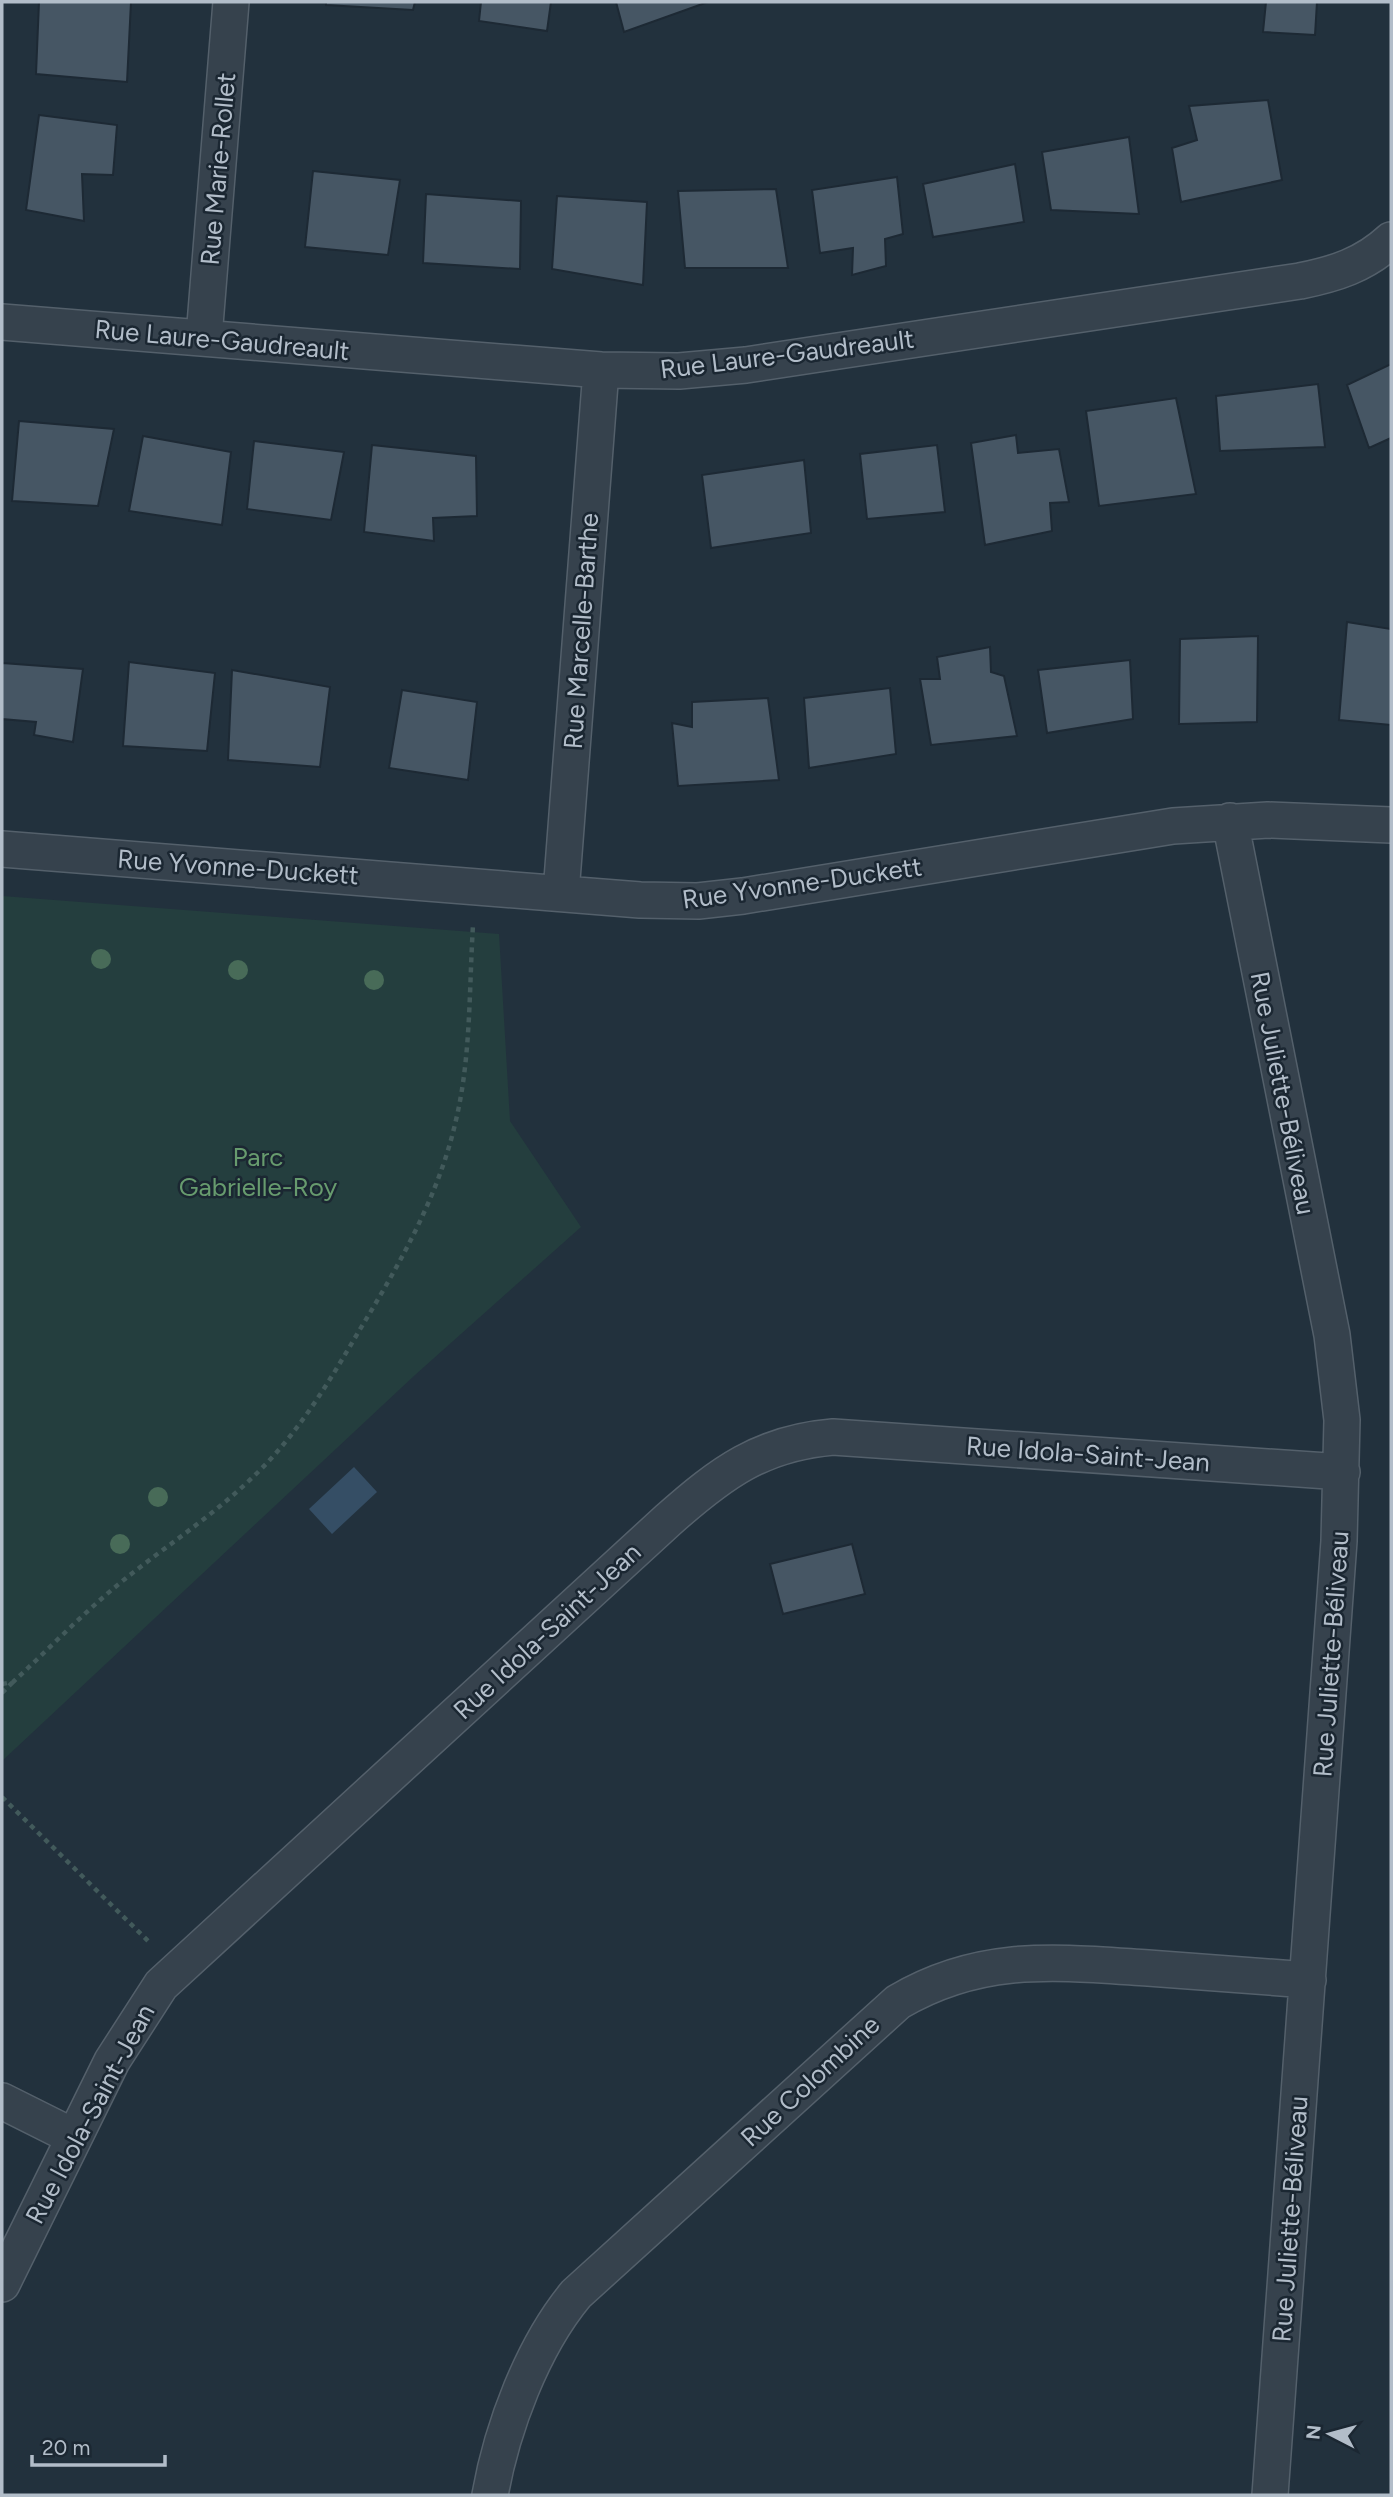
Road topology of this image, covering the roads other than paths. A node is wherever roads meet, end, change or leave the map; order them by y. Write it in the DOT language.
graph roads {
  1 [pos="231,2"];
  2 [pos="1391,240"];
  3 [pos="2,323"];
  4 [pos="204,337"];
  5 [pos="601,370"];
  6 [pos="1230,821"];
  7 [pos="1391,825"];
  8 [pos="2,849"];
  9 [pos="561,892"];
  10 [pos="1342,1472"];
  11 [pos="1308,1980"];
  12 [pos="2,2101"];
  13 [pos="75,2137"];
  14 [pos="2,2284"];
  15 [pos="491,2495"];
  16 [pos="1270,2495"];
  1 -- 4 [label="street, Rue Marie-Rollet"];
  2 -- 5 [label="street, Rue Laure-Gaudreault"];
  3 -- 4 [label="street, Rue Laure-Gaudreault"];
  4 -- 5 [label="street, Rue Laure-Gaudreault"];
  5 -- 9 [label="street, Rue Marcelle-Barthe"];
  6 -- 7 [label="street, Rue Yvonne-Duckett"];
  6 -- 9 [label="street, Rue Yvonne-Duckett"];
  6 -- 10 [label="street, Rue Juliette-Béliveau"];
  8 -- 9 [label="street, Rue Yvonne-Duckett"];
  10 -- 11 [label="street, Rue Juliette-Béliveau"];
  10 -- 13 [label="street, Rue Idola-Saint-Jean"];
  11 -- 15 [label="street, Rue Colombine"];
  11 -- 16 [label="street, Rue Juliette-Béliveau"];
  12 -- 13 [label="street"];
  13 -- 14 [label="street, Rue Idola-Saint-Jean"];
}
